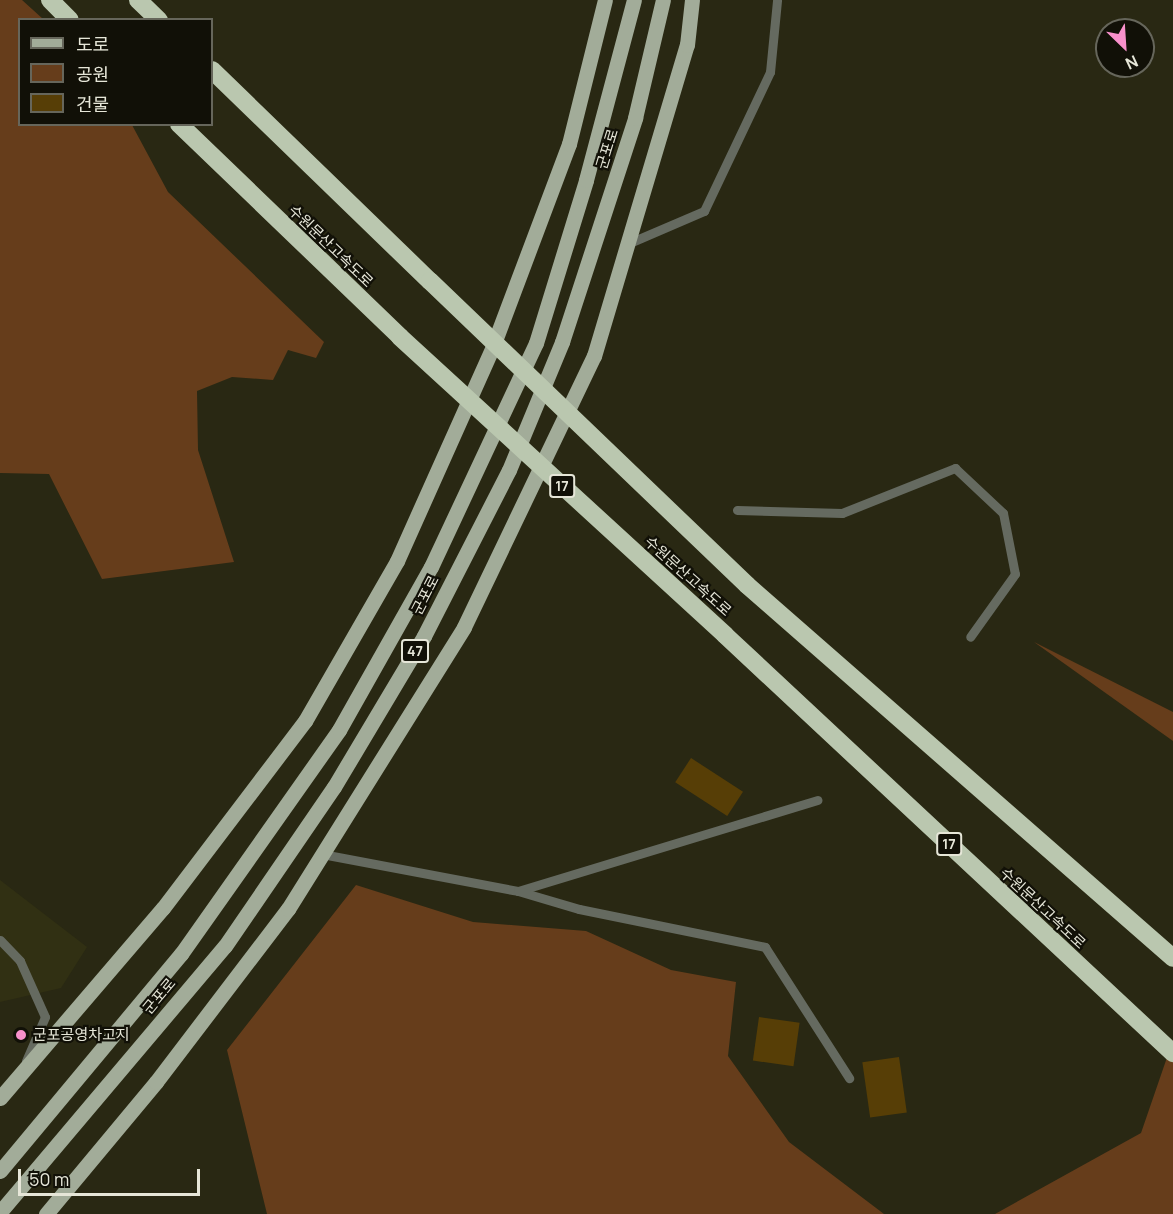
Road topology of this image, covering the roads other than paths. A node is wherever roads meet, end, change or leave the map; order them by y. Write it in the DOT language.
graph roads {
  1 [pos="50,0"];
  2 [pos="138,0"];
  3 [pos="605,0"];
  4 [pos="634,0"];
  5 [pos="663,0"];
  6 [pos="692,0"];
  7 [pos="777,0"];
  8 [pos="68,18"];
  9 [pos="157,18"];
  10 [pos="213,71"];
  11 [pos="181,126"];
  12 [pos="627,244"];
  13 [pos="737,510"];
  14 [pos="970,637"];
  15 [pos="818,800"];
  16 [pos="322,854"];
  17 [pos="518,891"];
  18 [pos="0,940"];
  19 [pos="1173,958"];
  20 [pos="1173,1053"];
  21 [pos="21,1074"];
  22 [pos="849,1078"];
  23 [pos="0,1098"];
  24 [pos="0,1171"];
  25 [pos="0,1212"];
  26 [pos="46,1214"];
  1 -- 8 [label="highway"];
  2 -- 9 [label="highway"];
  3 -- 21 [label="main road"];
  4 -- 24 [label="main road, 군포로 / 47"];
  5 -- 25 [label="main road, 군포로 / 47"];
  6 -- 12 [label="main road, 47"];
  7 -- 12 [label="lane"];
  10 -- 19 [label="highway, bridge"];
  11 -- 20 [label="highway, 수원문산고속도로 / 17, bridge"];
  12 -- 16 [label="main road, 47"];
  13 -- 14 [label="lane"];
  15 -- 17 [label="lane"];
  16 -- 17 [label="lane"];
  16 -- 26 [label="main road, 47"];
  17 -- 22 [label="lane"];
  18 -- 21 [label="lane"];
  21 -- 23 [label="main road"];
}
